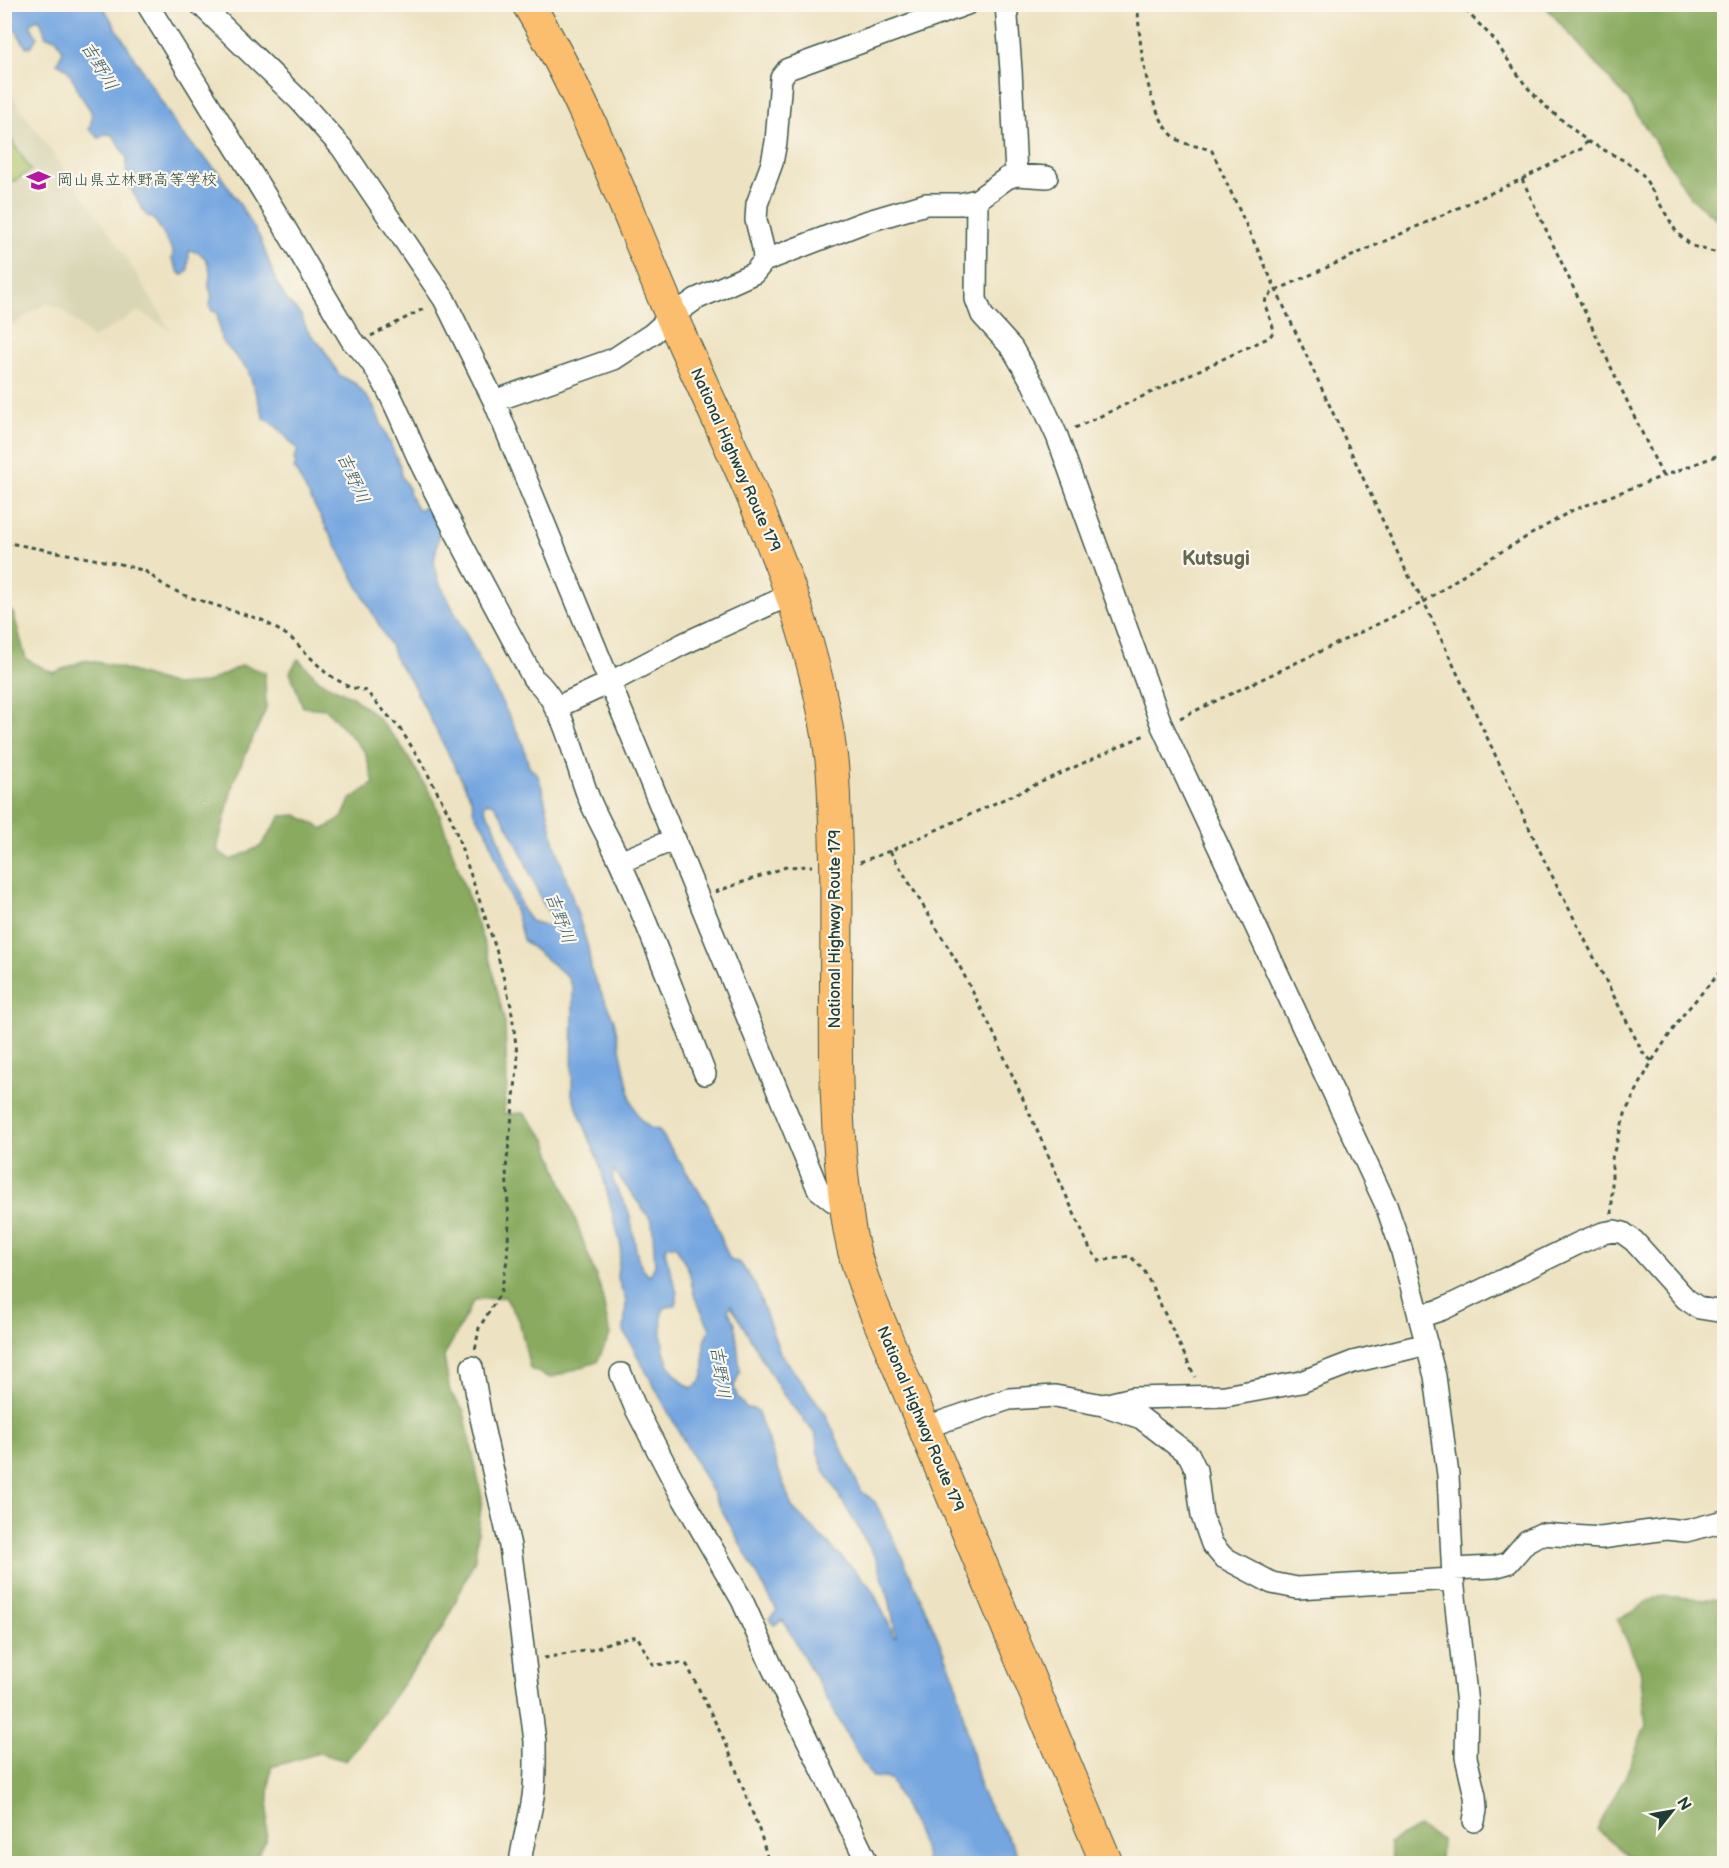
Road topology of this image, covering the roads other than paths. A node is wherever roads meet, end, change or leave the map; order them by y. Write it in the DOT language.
graph roads {
  1 [pos="147,4"];
  2 [pos="200,4"];
  3 [pos="528,4"];
  4 [pos="967,4"];
  5 [pos="1006,4"];
  6 [pos="1016,175"];
  7 [pos="1047,177"];
  8 [pos="977,200"];
  9 [pos="764,261"];
  10 [pos="672,316"];
  11 [pos="494,401"];
  12 [pos="792,594"];
  13 [pos="611,682"];
  14 [pos="555,708"];
  15 [pos="675,838"];
  16 [pos="620,862"];
  17 [pos="705,1074"];
  18 [pos="846,1204"];
  19 [pos="1725,1312"];
  20 [pos="1419,1317"];
  21 [pos="1428,1344"];
  22 [pos="472,1367"];
  23 [pos="621,1374"];
  24 [pos="1103,1405"];
  25 [pos="923,1428"];
  26 [pos="1725,1521"];
  27 [pos="1453,1574"];
  28 [pos="1474,1821"];
  29 [pos="520,1863"];
  30 [pos="868,1863"];
  31 [pos="1113,1863"];
  1 -- 14 [label="street"];
  2 -- 11 [label="street"];
  3 -- 10 [label="highway, National Highway Route 179"];
  4 -- 9 [label="street"];
  5 -- 6 [label="street"];
  6 -- 7 [label="street"];
  6 -- 8 [label="street"];
  8 -- 9 [label="street"];
  8 -- 20 [label="street"];
  9 -- 10 [label="street"];
  10 -- 11 [label="street"];
  10 -- 12 [label="highway, National Highway Route 179"];
  11 -- 13 [label="street"];
  12 -- 13 [label="street"];
  12 -- 18 [label="highway, National Highway Route 179"];
  13 -- 14 [label="street"];
  13 -- 15 [label="street"];
  14 -- 16 [label="street"];
  15 -- 16 [label="street"];
  15 -- 18 [label="street"];
  16 -- 17 [label="street"];
  18 -- 25 [label="highway, National Highway Route 179"];
  19 -- 20 [label="street"];
  20 -- 21 [label="street"];
  21 -- 24 [label="street"];
  21 -- 27 [label="street"];
  22 -- 29 [label="street"];
  23 -- 30 [label="street"];
  24 -- 25 [label="street"];
  24 -- 27 [label="street"];
  25 -- 31 [label="highway, National Highway Route 179"];
  26 -- 27 [label="street"];
  27 -- 28 [label="street"];
}
